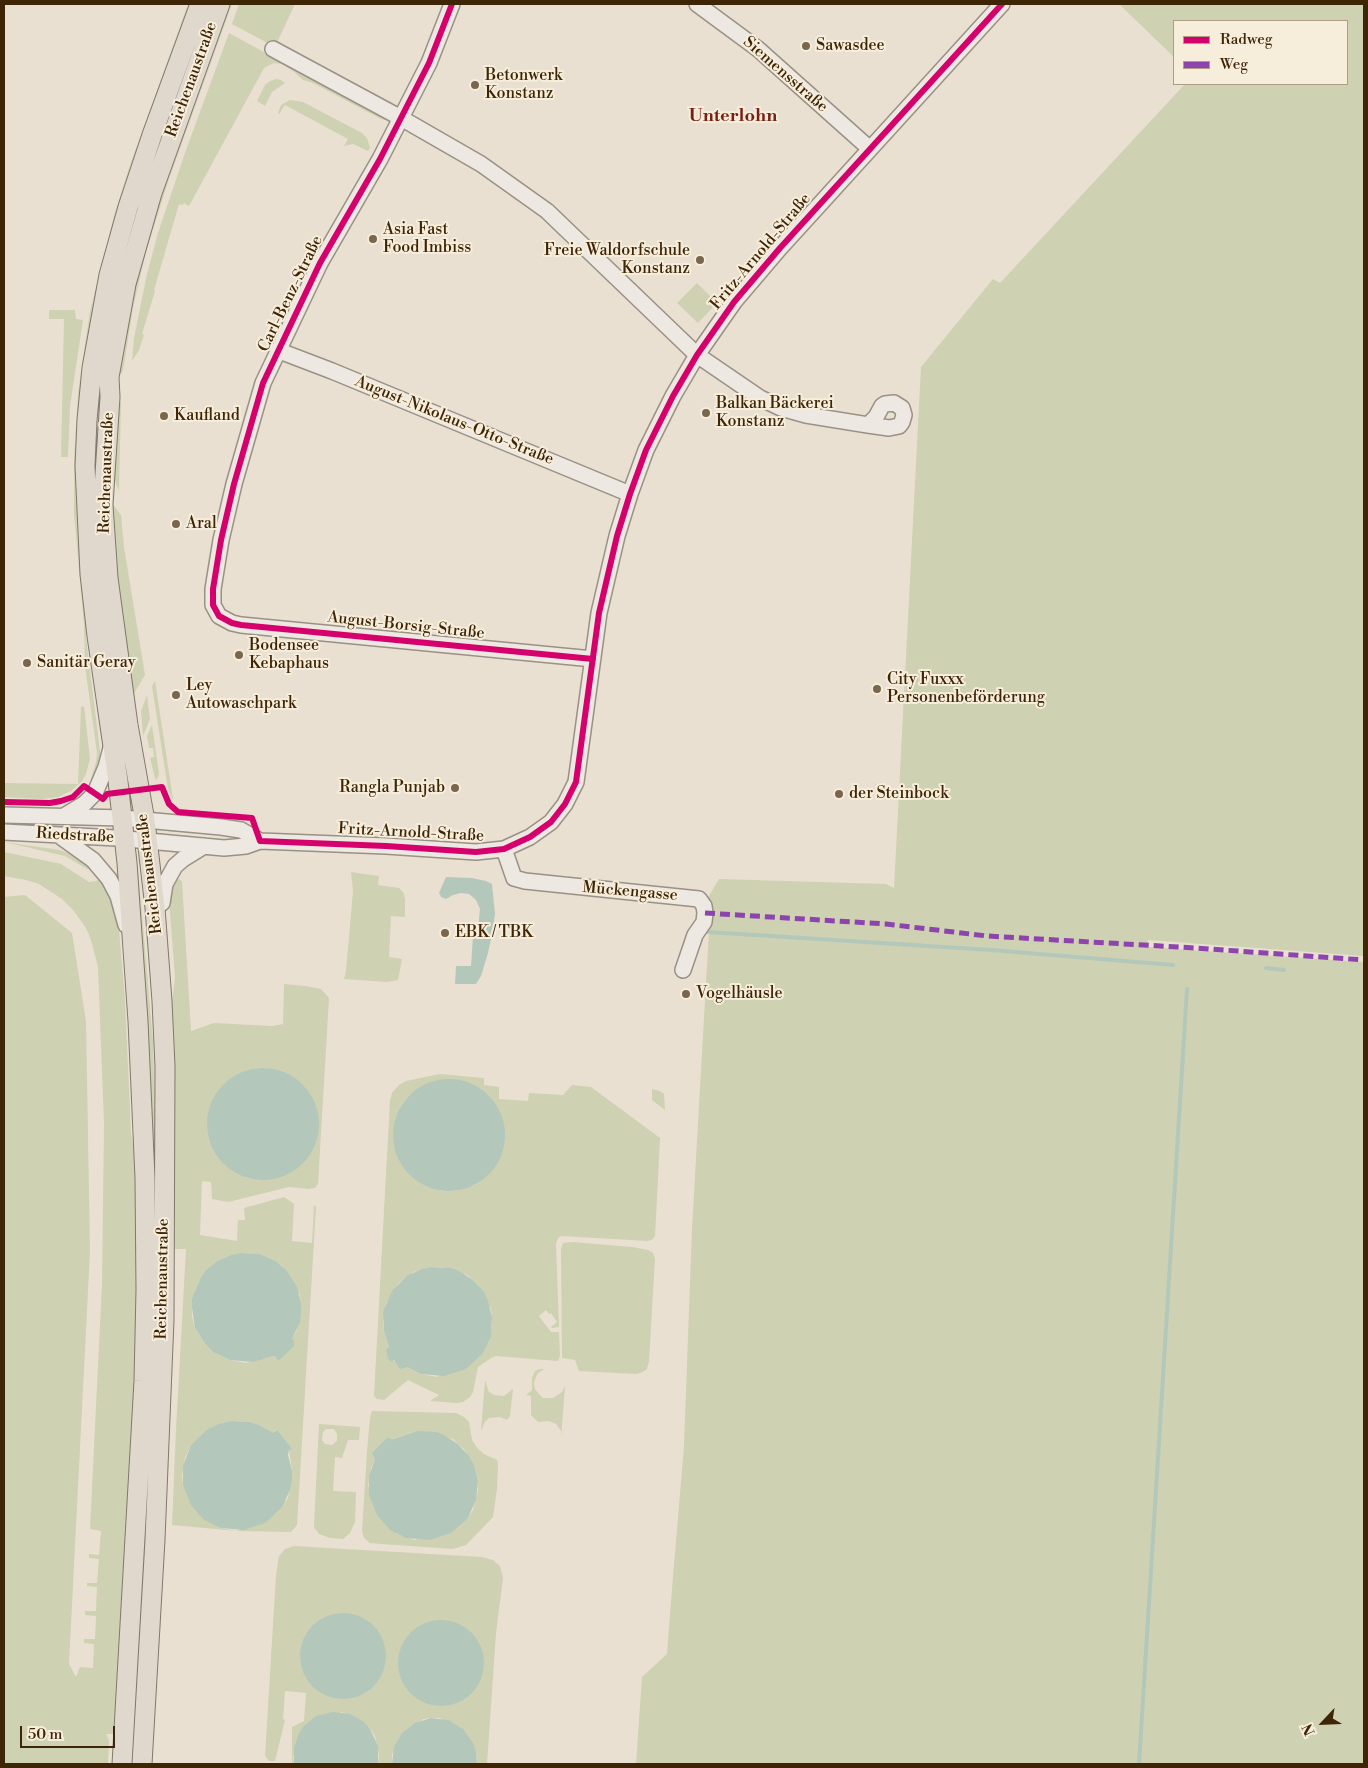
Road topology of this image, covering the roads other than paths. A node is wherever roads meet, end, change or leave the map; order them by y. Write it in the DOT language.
graph roads {
  1 [pos="200,4"];
  2 [pos="220,4"];
  3 [pos="452,4"];
  4 [pos="697,4"];
  5 [pos="1002,4"];
  6 [pos="273,49"];
  7 [pos="401,118"];
  8 [pos="870,149"];
  9 [pos="277,350"];
  10 [pos="697,356"];
  11 [pos="868,425"];
  12 [pos="630,494"];
  13 [pos="219,616"];
  14 [pos="593,659"];
  15 [pos="113,743"];
  16 [pos="4,815"];
  17 [pos="63,817"];
  18 [pos="122,818"];
  19 [pos="144,821"];
  20 [pos="4,832"];
  21 [pos="60,836"];
  22 [pos="124,839"];
  23 [pos="147,841"];
  24 [pos="260,841"];
  25 [pos="204,846"];
  26 [pos="504,849"];
  27 [pos="155,908"];
  28 [pos="132,944"];
  29 [pos="683,970"];
  30 [pos="122,1764"];
  31 [pos="142,1764"];
  1 -- 15 [label="main road, Reichenaustraße"];
  2 -- 19 [label="main road, Reichenaustraße"];
  3 -- 7 [label="street, Carl-Benz-Straße"];
  4 -- 8 [label="street, Siemensstraße"];
  5 -- 8 [label="street, Fritz-Arnold-Straße"];
  6 -- 7 [label="street"];
  7 -- 9 [label="street, Carl-Benz-Straße"];
  7 -- 10 [label="street"];
  8 -- 10 [label="street, Fritz-Arnold-Straße"];
  9 -- 12 [label="street, August-Nikolaus-Otto-Straße"];
  9 -- 13 [label="street, Carl-Benz-Straße"];
  10 -- 11 [label="street"];
  10 -- 12 [label="street, Fritz-Arnold-Straße"];
  12 -- 14 [label="street, Fritz-Arnold-Straße"];
  13 -- 14 [label="street, August-Borsig-Straße"];
  14 -- 26 [label="street, Fritz-Arnold-Straße"];
  15 -- 17 [label="street"];
  15 -- 18 [label="main road, Reichenaustraße"];
  16 -- 17 [label="street, Riedstraße"];
  17 -- 18 [label="street, Riedstraße"];
  18 -- 19 [label="street, Riedstraße"];
  18 -- 22 [label="main road, Reichenaustraße"];
  19 -- 23 [label="main road, Reichenaustraße"];
  19 -- 24 [label="street, Fritz-Arnold-Straße"];
  20 -- 21 [label="street, Riedstraße"];
  21 -- 22 [label="street, Riedstraße"];
  21 -- 28 [label="street"];
  22 -- 23 [label="street, Riedstraße"];
  22 -- 28 [label="main road, Reichenaustraße"];
  23 -- 25 [label="street, Fritz-Arnold-Straße"];
  23 -- 27 [label="main road, Reichenaustraße"];
  24 -- 25 [label="street, Fritz-Arnold-Straße"];
  24 -- 26 [label="street, Fritz-Arnold-Straße"];
  25 -- 27 [label="street"];
  26 -- 29 [label="street, Mückengasse"];
  27 -- 31 [label="main road, Reichenaustraße"];
  28 -- 30 [label="main road, Reichenaustraße"];
}
